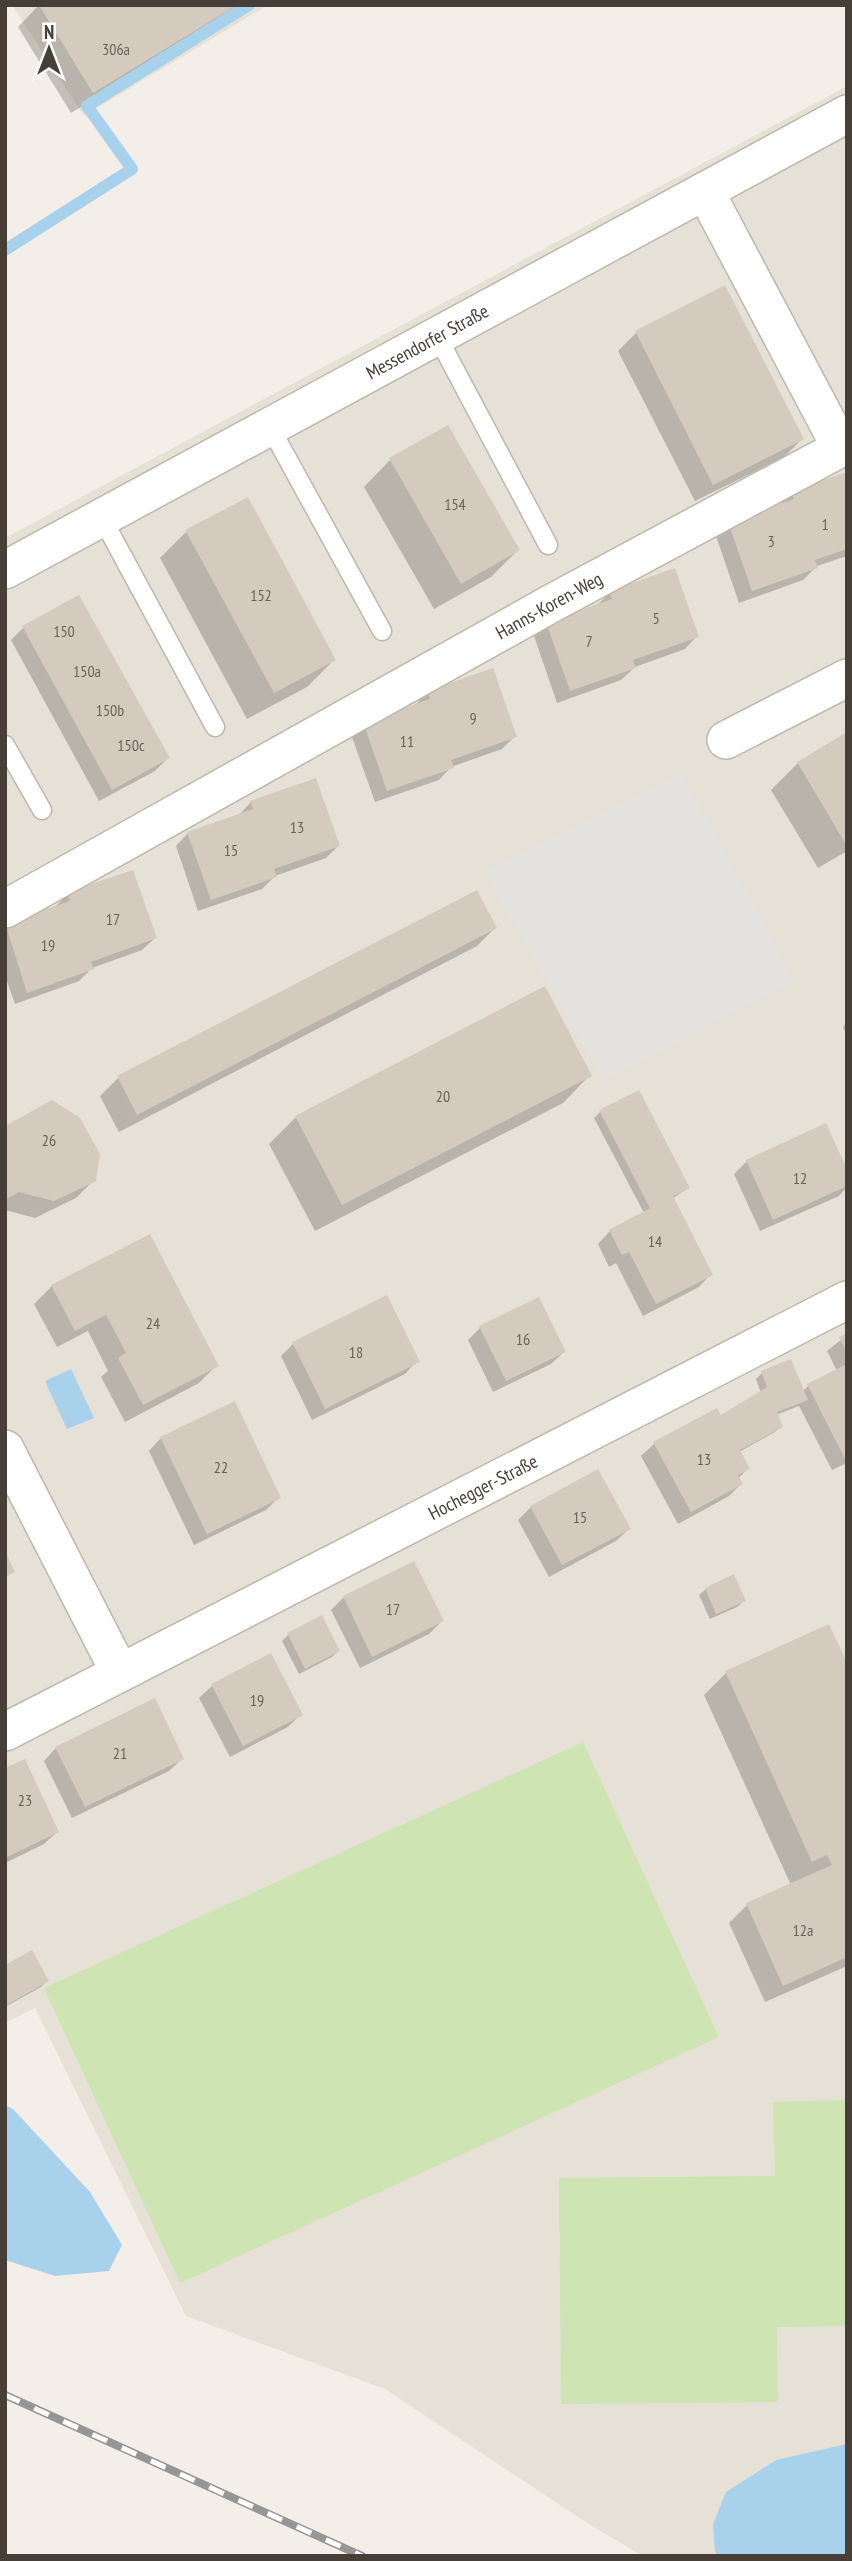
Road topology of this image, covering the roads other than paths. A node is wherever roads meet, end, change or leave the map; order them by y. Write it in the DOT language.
graph roads {
  1 [pos="847,114"];
  2 [pos="705,191"];
  3 [pos="437,336"];
  4 [pos="270,427"];
  5 [pos="102,518"];
  6 [pos="548,545"];
  7 [pos="5,570"];
  8 [pos="382,631"];
  9 [pos="847,678"];
  10 [pos="215,727"];
  11 [pos="726,740"];
  12 [pos="5,745"];
  13 [pos="42,810"];
  14 [pos="5,909"];
  15 [pos="847,1300"];
  16 [pos="5,1449"];
  17 [pos="120,1673"];
  18 [pos="5,1732"];
  1 -- 2 [label="street, Messendorfer Straße"];
  2 -- 3 [label="street, Messendorfer Straße"];
  2 -- 14 [label="street, Hanns-Koren-Weg"];
  3 -- 4 [label="street, Messendorfer Straße"];
  3 -- 6 [label="lane"];
  4 -- 5 [label="street, Messendorfer Straße"];
  4 -- 8 [label="lane"];
  5 -- 7 [label="street, Messendorfer Straße"];
  5 -- 10 [label="lane"];
  9 -- 11 [label="street"];
  12 -- 13 [label="lane"];
  15 -- 17 [label="street, Hochegger-Straße"];
  16 -- 17 [label="street"];
  17 -- 18 [label="street, Hochegger-Straße"];
}
